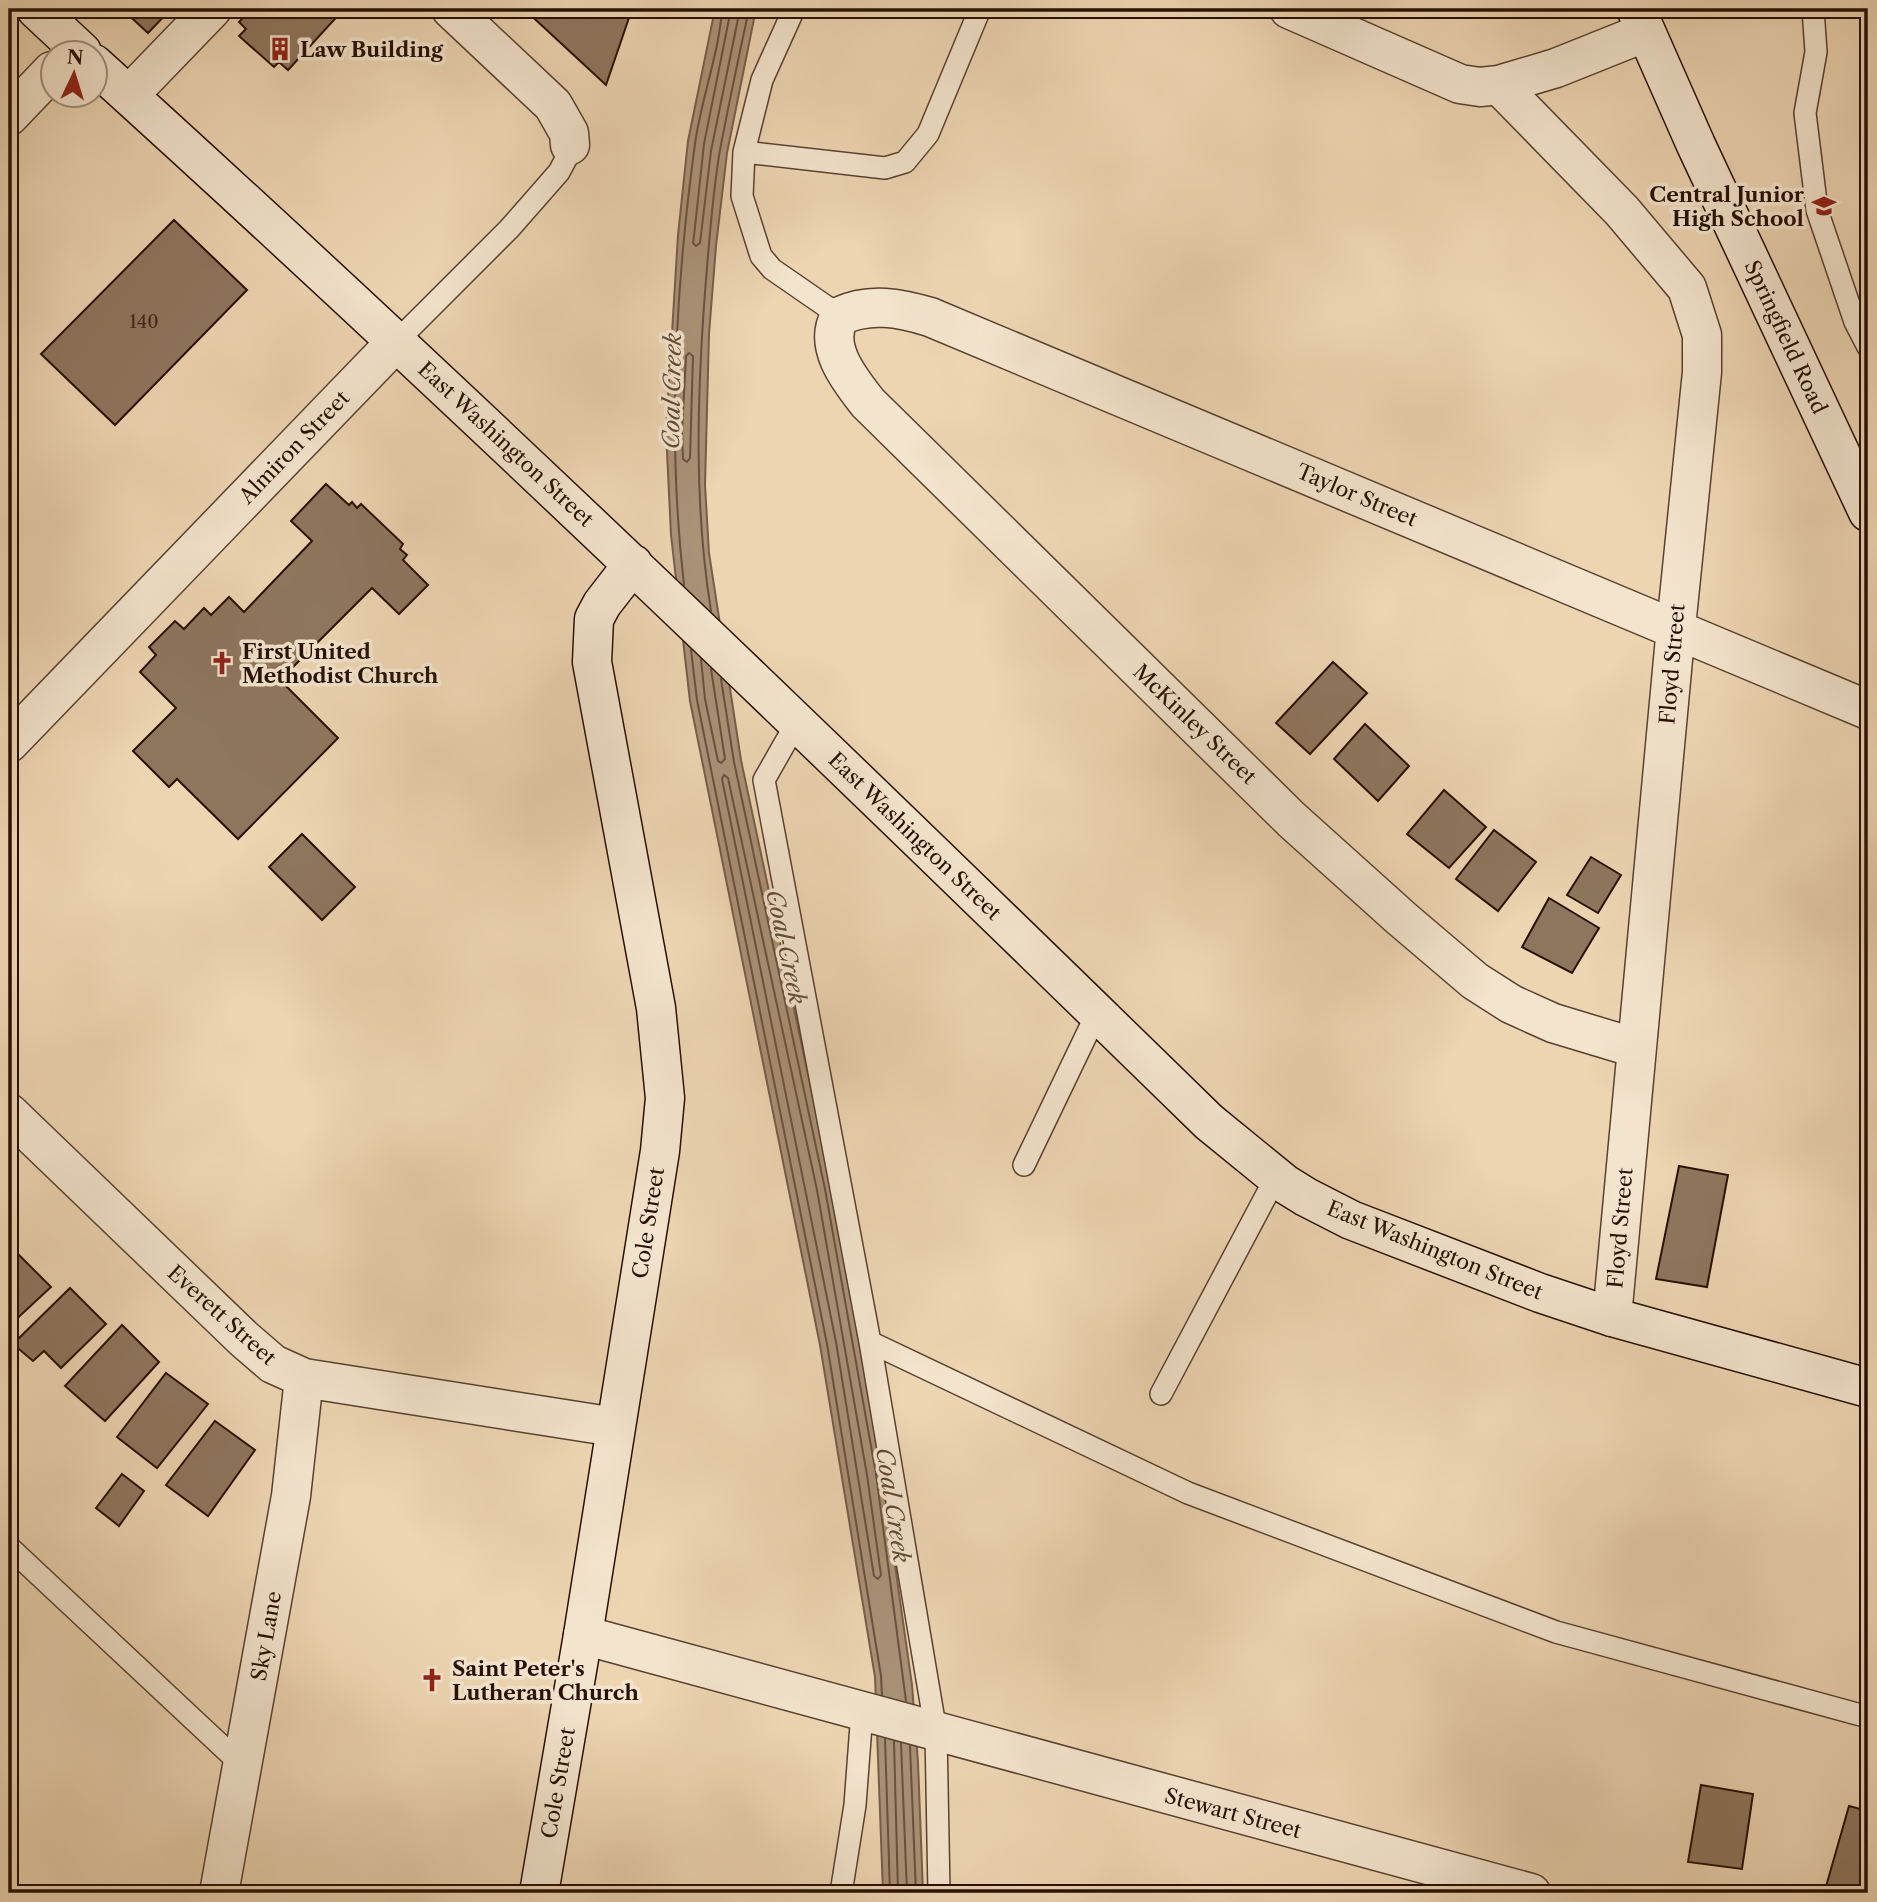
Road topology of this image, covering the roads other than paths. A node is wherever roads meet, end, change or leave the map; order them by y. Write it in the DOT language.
graph roads {
  1 [pos="36,9"];
  2 [pos="212,9"];
  3 [pos="450,9"];
  4 [pos="794,9"];
  5 [pos="980,9"];
  6 [pos="1289,9"];
  7 [pos="1813,9"];
  8 [pos="1641,15"];
  9 [pos="59,38"];
  10 [pos="108,80"];
  11 [pos="1499,85"];
  12 [pos="38,90"];
  13 [pos="129,95"];
  14 [pos="9,116"];
  15 [pos="570,145"];
  16 [pos="744,152"];
  17 [pos="840,316"];
  18 [pos="397,341"];
  19 [pos="1868,347"];
  20 [pos="1868,512"];
  21 [pos="634,564"];
  22 [pos="1676,627"];
  23 [pos="1868,710"];
  24 [pos="797,722"];
  25 [pos="9,743"];
  26 [pos="1097,1013"];
  27 [pos="1636,1048"];
  28 [pos="9,1113"];
  29 [pos="1024,1165"];
  30 [pos="1276,1177"];
  31 [pos="1612,1317"];
  32 [pos="870,1342"];
  33 [pos="304,1378"];
  34 [pos="1868,1388"];
  35 [pos="1161,1394"];
  36 [pos="615,1427"];
  37 [pos="9,1547"];
  38 [pos="583,1635"];
  39 [pos="862,1712"];
  40 [pos="1868,1717"];
  41 [pos="936,1732"];
  42 [pos="242,1765"];
  43 [pos="219,1893"];
  44 [pos="539,1893"];
  45 [pos="841,1893"];
  46 [pos="939,1893"];
  47 [pos="1531,1893"];
  1 -- 9 [label="street, East Washington Street"];
  2 -- 13 [label="street"];
  3 -- 15 [label="street"];
  4 -- 16 [label="lane"];
  5 -- 16 [label="lane"];
  6 -- 11 [label="street"];
  7 -- 19 [label="lane"];
  8 -- 11 [label="street"];
  8 -- 20 [label="street, Springfield Road"];
  10 -- 13 [label="street, East Washington Street"];
  11 -- 22 [label="street, Floyd Street"];
  12 -- 14 [label="street"];
  13 -- 18 [label="street, East Washington Street"];
  15 -- 18 [label="lane, Almiron Street"];
  16 -- 17 [label="lane"];
  17 -- 22 [label="street, Taylor Street"];
  17 -- 27 [label="street, McKinley Street"];
  18 -- 21 [label="street, East Washington Street"];
  18 -- 25 [label="street, Almiron Street"];
  21 -- 24 [label="street, East Washington Street"];
  21 -- 36 [label="street, Cole Street"];
  22 -- 23 [label="street, Taylor Street"];
  22 -- 27 [label="street, Floyd Street"];
  24 -- 26 [label="street, East Washington Street"];
  24 -- 32 [label="lane"];
  26 -- 29 [label="lane"];
  26 -- 30 [label="street, East Washington Street"];
  27 -- 31 [label="street, Floyd Street"];
  28 -- 33 [label="street, Everett Street"];
  30 -- 31 [label="street, East Washington Street"];
  30 -- 35 [label="lane"];
  31 -- 34 [label="street, East Washington Street"];
  32 -- 40 [label="lane"];
  32 -- 41 [label="lane"];
  33 -- 36 [label="street, Everett Street"];
  33 -- 42 [label="street, Sky Lane"];
  36 -- 38 [label="street, Cole Street"];
  37 -- 42 [label="lane"];
  38 -- 39 [label="street"];
  38 -- 44 [label="street, Cole Street"];
  39 -- 41 [label="street, Stewart Street"];
  39 -- 45 [label="lane"];
  41 -- 46 [label="lane"];
  41 -- 47 [label="street, Stewart Street"];
  42 -- 43 [label="street, Sky Lane"];
}
